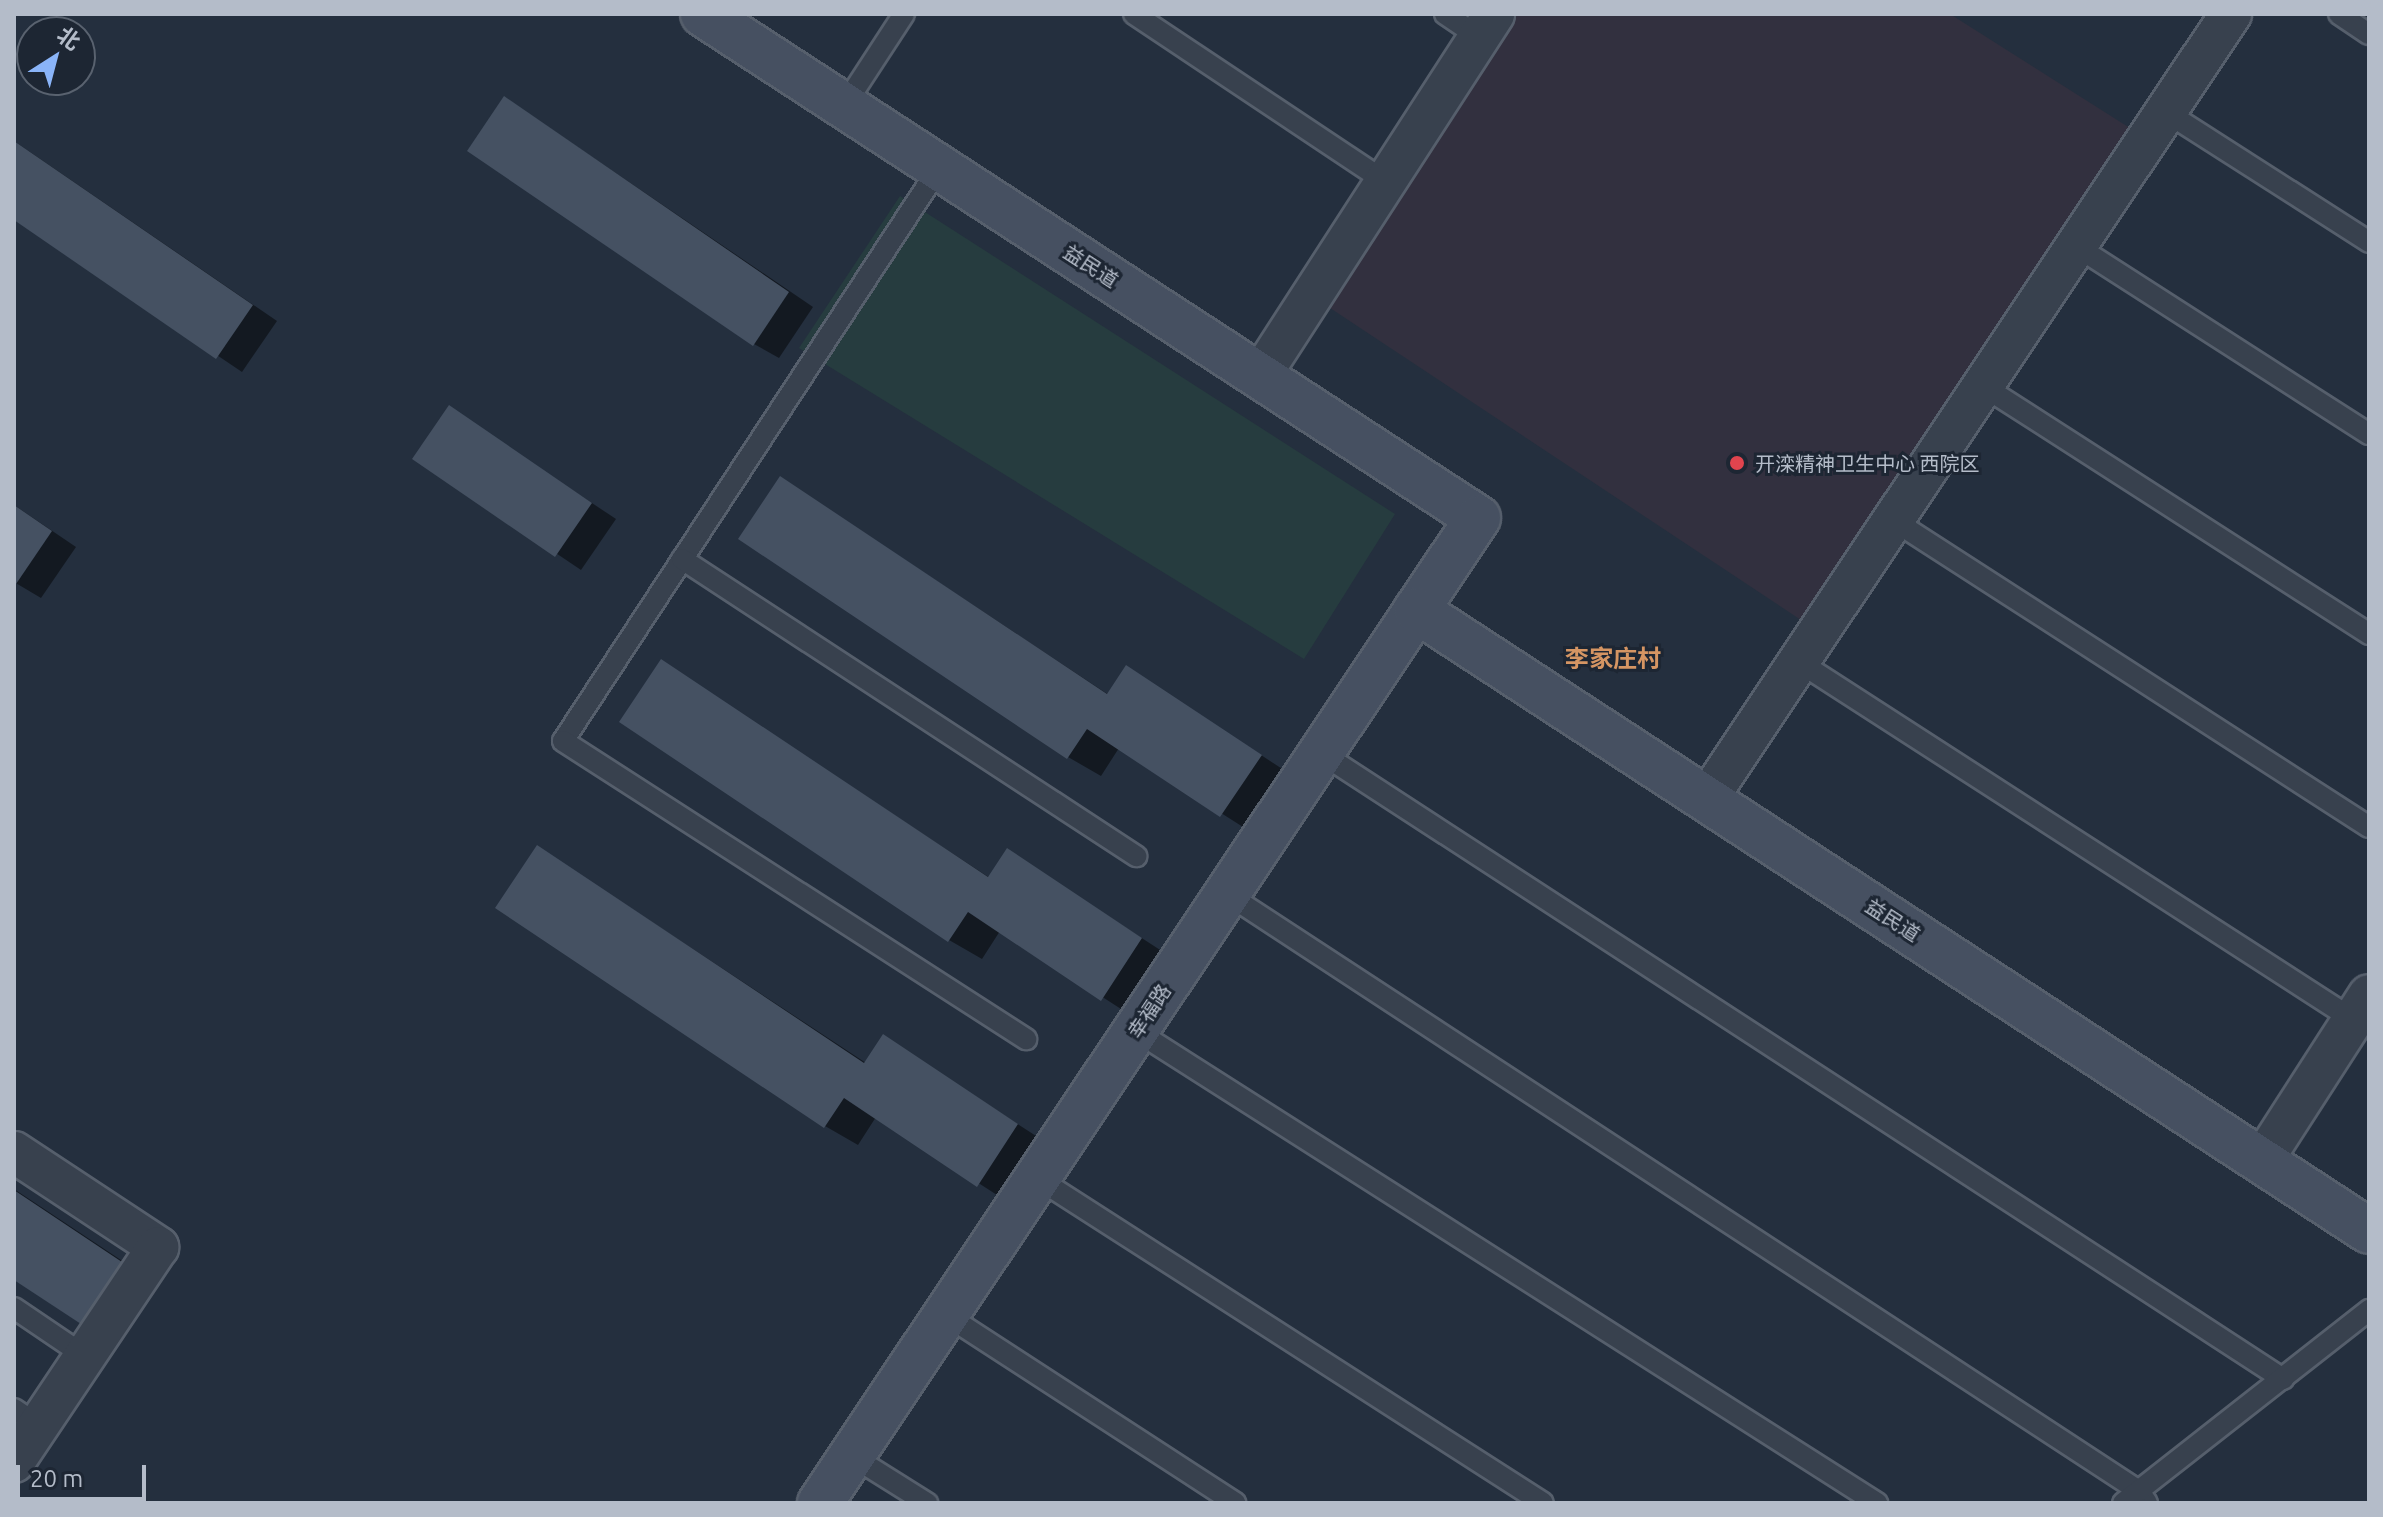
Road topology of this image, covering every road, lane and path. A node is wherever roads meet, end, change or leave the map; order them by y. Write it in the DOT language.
graph roads {
  1 [pos="703,14"];
  2 [pos="904,14"];
  3 [pos="1134,14"];
  4 [pos="1445,14"];
  5 [pos="2231,14"];
  6 [pos="2339,14"];
  7 [pos="1487,25"];
  8 [pos="2369,34"];
  9 [pos="844,106"];
  10 [pos="2166,112"];
  11 [pos="939,168"];
  12 [pos="1386,182"];
  13 [pos="2369,242"];
  14 [pos="2076,246"];
  15 [pos="1260,376"];
  16 [pos="1983,386"];
  17 [pos="2369,434"];
  18 [pos="1478,518"];
  19 [pos="1893,520"];
  20 [pos="682,559"];
  21 [pos="1416,610"];
  22 [pos="2369,634"];
  23 [pos="1799,662"];
  24 [pos="1321,753"];
  25 [pos="1707,799"];
  26 [pos="2369,827"];
  27 [pos="1136,856"];
  28 [pos="1227,894"];
  29 [pos="2364,1015"];
  30 [pos="1136,1031"];
  31 [pos="1026,1039"];
  32 [pos="14,1152"];
  33 [pos="2262,1161"];
  34 [pos="1037,1178"];
  35 [pos="2369,1231"];
  36 [pos="14,1308"];
  37 [pos="2369,1310"];
  38 [pos="946,1315"];
  39 [pos="85,1356"];
  40 [pos="2283,1379"];
  41 [pos="26,1417"];
  42 [pos="852,1456"];
  43 [pos="14,1462"];
  44 [pos="2137,1499"];
  45 [pos="820,1503"];
  46 [pos="927,1503"];
  47 [pos="1235,1503"];
  48 [pos="1543,1503"];
  49 [pos="1877,1503"];
  1 -- 9 [label="street, 益民道"];
  2 -- 9 [label="lane"];
  3 -- 12 [label="lane"];
  4 -- 7 [label="lane"];
  5 -- 10 [label="street"];
  6 -- 8 [label="lane"];
  7 -- 12 [label="street"];
  9 -- 11 [label="street, 益民道"];
  10 -- 13 [label="lane"];
  10 -- 14 [label="street"];
  11 -- 15 [label="street, 益民道"];
  11 -- 20 [label="lane"];
  12 -- 15 [label="street"];
  14 -- 16 [label="street"];
  14 -- 17 [label="lane"];
  15 -- 18 [label="street, 益民道"];
  16 -- 19 [label="street"];
  16 -- 22 [label="lane"];
  18 -- 21 [label="street, 幸福路"];
  19 -- 23 [label="street"];
  19 -- 26 [label="lane"];
  20 -- 27 [label="lane"];
  20 -- 31 [label="lane"];
  21 -- 24 [label="street, 幸福路"];
  21 -- 25 [label="street, 益民道"];
  23 -- 25 [label="street"];
  23 -- 29 [label="lane"];
  24 -- 28 [label="street, 幸福路"];
  24 -- 40 [label="lane"];
  25 -- 33 [label="street, 益民道"];
  28 -- 30 [label="street, 幸福路"];
  28 -- 44 [label="lane"];
  29 -- 33 [label="street"];
  30 -- 34 [label="street, 幸福路"];
  30 -- 49 [label="lane"];
  32 -- 39 [label="street"];
  33 -- 35 [label="street, 益民道"];
  34 -- 38 [label="street, 幸福路"];
  34 -- 48 [label="lane"];
  36 -- 39 [label="lane"];
  37 -- 40 [label="lane"];
  38 -- 42 [label="street, 幸福路"];
  38 -- 47 [label="lane"];
  39 -- 41 [label="street"];
  40 -- 44 [label="lane"];
  41 -- 43 [label="street"];
  42 -- 45 [label="street, 幸福路"];
  42 -- 46 [label="lane"];
}
